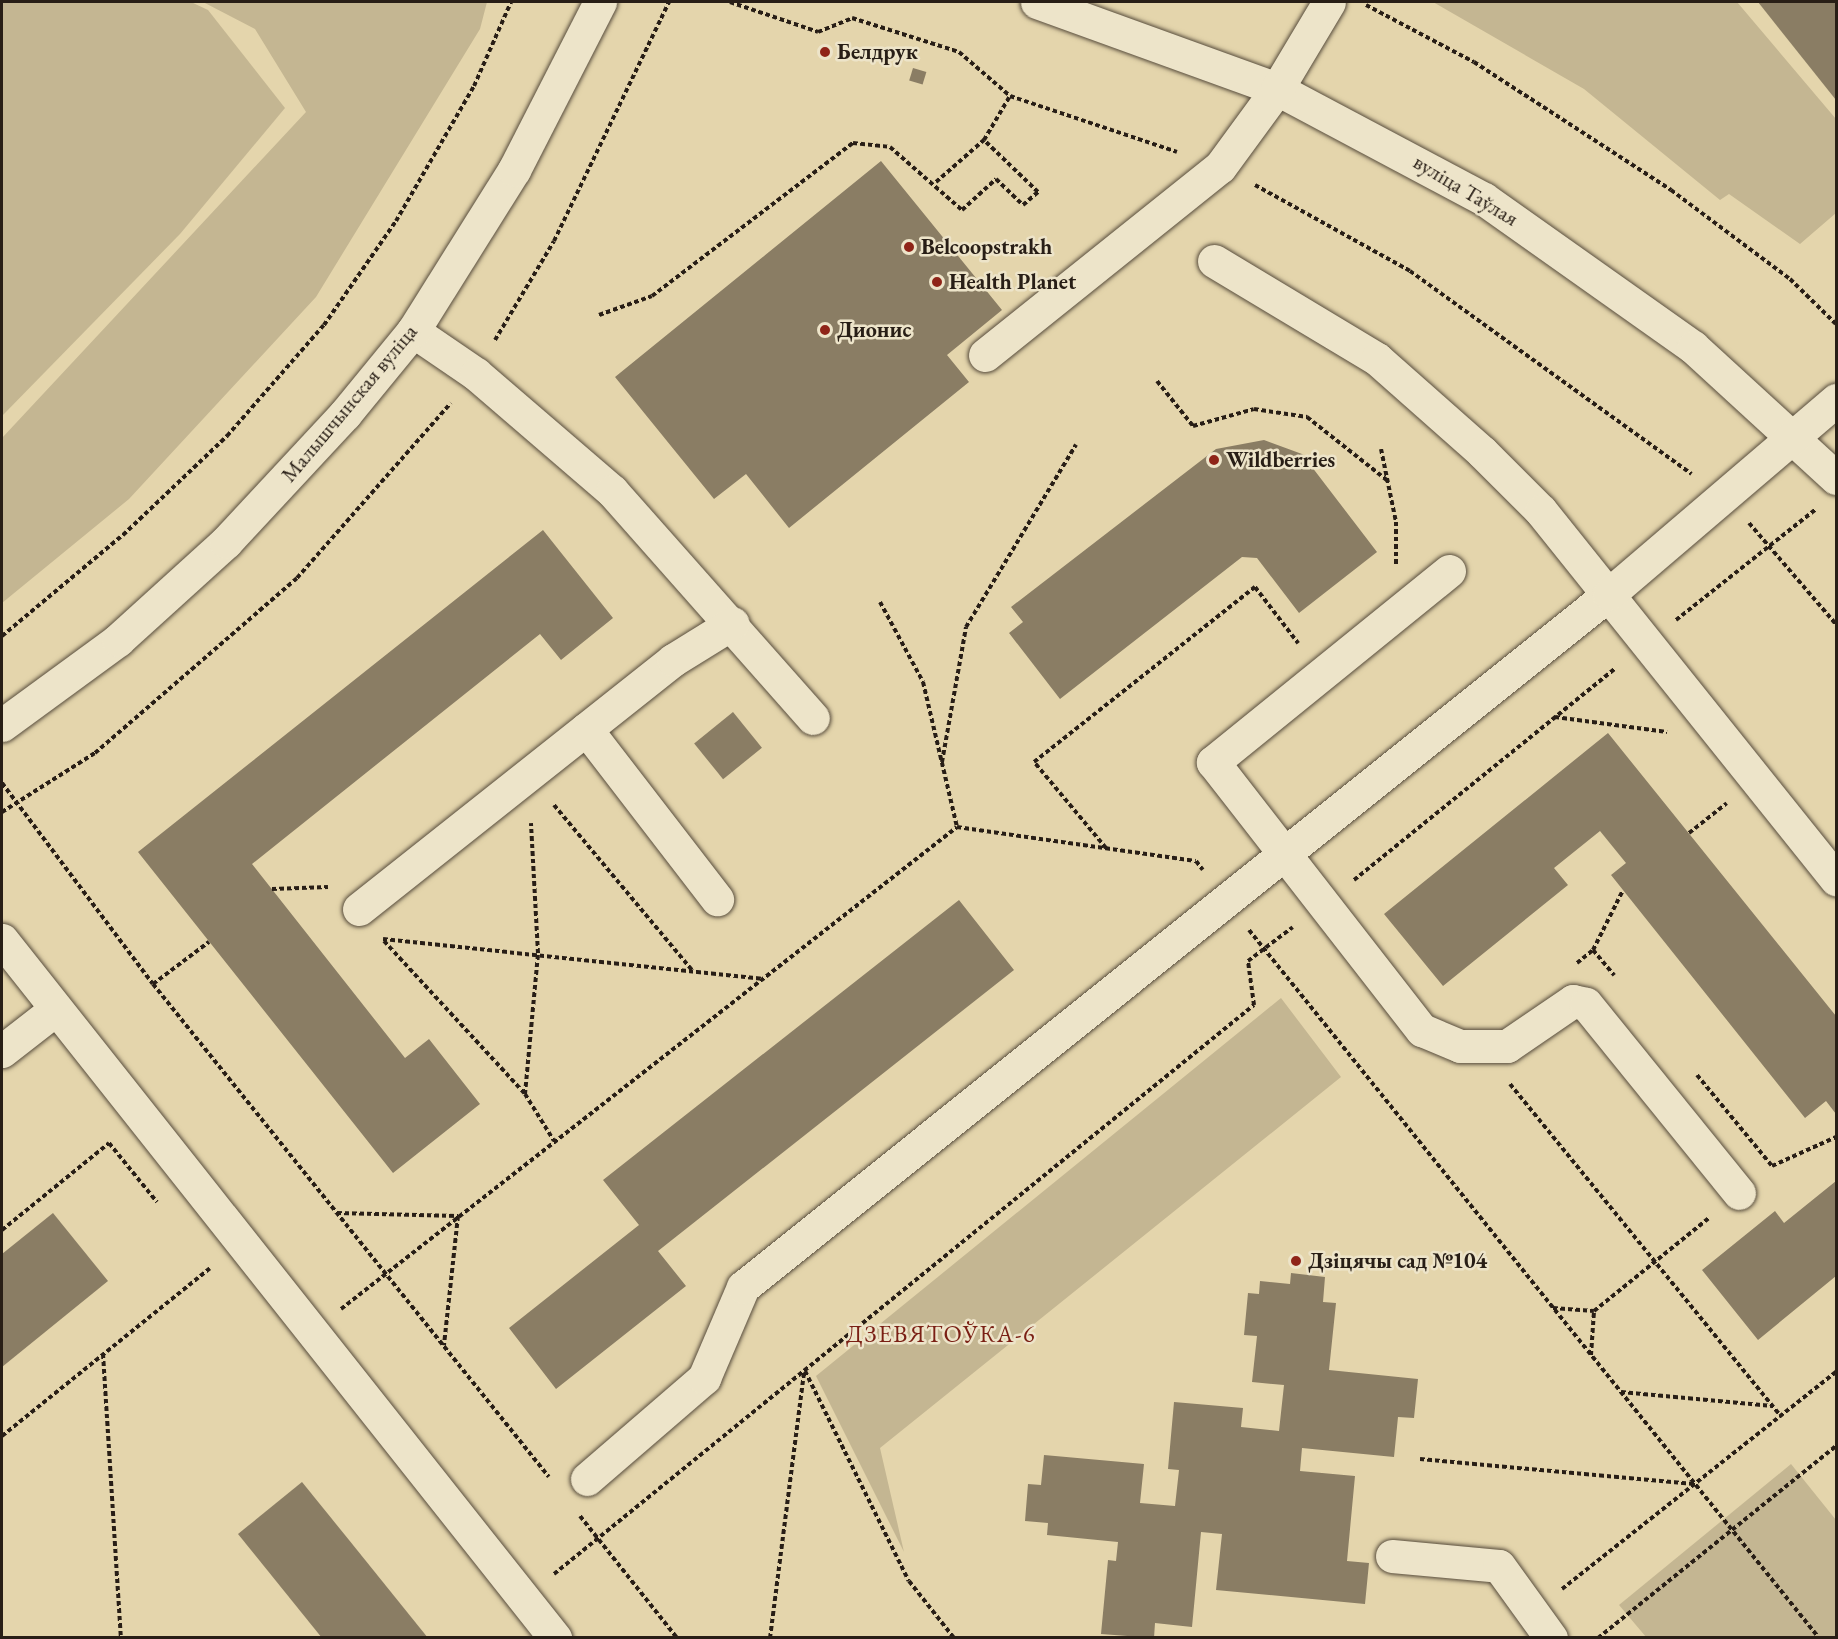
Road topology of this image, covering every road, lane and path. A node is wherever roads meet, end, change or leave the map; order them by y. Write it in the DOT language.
graph roads {
  1 [pos="511,2"];
  2 [pos="600,2"];
  3 [pos="669,2"];
  4 [pos="730,2"];
  5 [pos="1329,2"];
  6 [pos="1360,2"];
  7 [pos="1053,4"];
  8 [pos="1277,89"];
  9 [pos="1010,96"];
  10 [pos="984,140"];
  11 [pos="1220,167"];
  12 [pos="936,182"];
  13 [pos="1214,261"];
  14 [pos="599,315"];
  15 [pos="1836,324"];
  16 [pos="413,331"];
  17 [pos="985,355"];
  18 [pos="476,374"];
  19 [pos="1156,381"];
  20 [pos="1836,400"];
  21 [pos="463,407"];
  22 [pos="1793,434"];
  23 [pos="1076,445"];
  24 [pos="1382,449"];
  25 [pos="1836,478"];
  26 [pos="1389,482"];
  27 [pos="1722,498"];
  28 [pos="1819,506"];
  29 [pos="1774,545"];
  30 [pos="1396,570"];
  31 [pos="1449,571"];
  32 [pos="1609,594"];
  33 [pos="880,602"];
  34 [pos="734,623"];
  35 [pos="1836,624"];
  36 [pos="2,636"];
  37 [pos="1648,642"];
  38 [pos="1300,646"];
  39 [pos="1555,717"];
  40 [pos="813,718"];
  41 [pos="2,725"];
  42 [pos="586,729"];
  43 [pos="1677,733"];
  44 [pos="942,762"];
  45 [pos="528,774"];
  46 [pos="2,783"];
  47 [pos="1737,795"];
  48 [pos="14,803"];
  49 [pos="2,812"];
  50 [pos="957,827"];
  51 [pos="1689,833"];
  52 [pos="1106,849"];
  53 [pos="1284,852"];
  54 [pos="1836,879"];
  55 [pos="272,889"];
  56 [pos="1623,890"];
  57 [pos="1224,897"];
  58 [pos="717,899"];
  59 [pos="1324,904"];
  60 [pos="359,909"];
  61 [pos="2,940"];
  62 [pos="384,941"];
  63 [pos="209,942"];
  64 [pos="1264,950"];
  65 [pos="1593,950"];
  66 [pos="538,952"];
  67 [pos="1567,970"];
  68 [pos="693,971"];
  69 [pos="763,979"];
  70 [pos="153,984"];
  71 [pos="1623,986"];
  72 [pos="56,1009"];
  73 [pos="1480,1046"];
  74 [pos="2,1051"];
  75 [pos="1690,1067"];
  76 [pos="525,1094"];
  77 [pos="1836,1137"];
  78 [pos="554,1141"];
  79 [pos="1772,1166"];
  80 [pos="1739,1193"];
  81 [pos="159,1206"];
  82 [pos="336,1213"];
  83 [pos="458,1216"];
  84 [pos="2,1230"];
  85 [pos="203,1259"];
  86 [pos="1654,1263"];
  87 [pos="386,1273"];
  88 [pos="1553,1308"];
  89 [pos="1594,1311"];
  90 [pos="444,1346"];
  91 [pos="103,1354"];
  92 [pos="1591,1355"];
  93 [pos="805,1371"];
  94 [pos="1836,1372"];
  95 [pos="1620,1392"];
  96 [pos="1773,1407"];
  97 [pos="1780,1416"];
  98 [pos="2,1436"];
  99 [pos="1836,1446"];
  100 [pos="1420,1459"];
  101 [pos="1695,1484"];
  102 [pos="572,1491"];
  103 [pos="1732,1530"];
  104 [pos="598,1539"];
  105 [pos="1392,1556"];
  106 [pos="1542,1625"];
  107 [pos="121,1638"];
  108 [pos="555,1638"];
  109 [pos="677,1638"];
  110 [pos="770,1638"];
  111 [pos="954,1638"];
  112 [pos="1598,1638"];
  113 [pos="1819,1638"];
  1 -- 36 [label="path"];
  2 -- 16 [label="street, Малышчынская вуліца"];
  3 -- 18 [label="path"];
  4 -- 9 [label="path"];
  5 -- 8 [label="street"];
  6 -- 15 [label="path"];
  7 -- 8 [label="street, вуліца Таўлая"];
  8 -- 11 [label="street"];
  8 -- 22 [label="street, вуліца Таўлая"];
  9 -- 10 [label="path"];
  9 -- 11 [label="path"];
  10 -- 12 [label="path"];
  10 -- 12 [label="path"];
  11 -- 17 [label="street"];
  11 -- 27 [label="path"];
  12 -- 14 [label="path"];
  13 -- 32 [label="street"];
  16 -- 18 [label="street"];
  16 -- 41 [label="street, Малышчынская вуліца"];
  18 -- 34 [label="street"];
  19 -- 26 [label="path"];
  20 -- 22 [label="street"];
  21 -- 48 [label="path"];
  22 -- 25 [label="street, вуліца Таўлая"];
  22 -- 27 [label="street"];
  23 -- 44 [label="path"];
  24 -- 26 [label="path"];
  26 -- 30 [label="path"];
  27 -- 29 [label="path"];
  27 -- 32 [label="street"];
  28 -- 29 [label="path"];
  29 -- 35 [label="path"];
  29 -- 37 [label="path"];
  31 -- 53 [label="street"];
  32 -- 37 [label="street"];
  32 -- 53 [label="street"];
  33 -- 44 [label="path"];
  34 -- 40 [label="street"];
  34 -- 42 [label="street"];
  37 -- 39 [label="path"];
  37 -- 54 [label="street"];
  38 -- 52 [label="path"];
  39 -- 43 [label="path"];
  39 -- 59 [label="path"];
  42 -- 45 [label="street"];
  42 -- 58 [label="street"];
  44 -- 50 [label="path"];
  45 -- 60 [label="street"];
  45 -- 66 [label="path"];
  45 -- 68 [label="path"];
  46 -- 48 [label="path"];
  47 -- 51 [label="path"];
  48 -- 49 [label="path"];
  48 -- 70 [label="path"];
  50 -- 52 [label="path"];
  50 -- 69 [label="path"];
  52 -- 57 [label="path"];
  53 -- 57 [label="street"];
  53 -- 59 [label="street"];
  55 -- 60 [label="path"];
  56 -- 65 [label="path"];
  57 -- 64 [label="path"];
  57 -- 102 [label="street"];
  59 -- 64 [label="path"];
  59 -- 73 [label="street"];
  60 -- 62 [label="path"];
  61 -- 72 [label="street"];
  62 -- 66 [label="path"];
  62 -- 76 [label="path"];
  63 -- 70 [label="path"];
  64 -- 88 [label="path"];
  64 -- 93 [label="path"];
  65 -- 67 [label="path"];
  65 -- 71 [label="path"];
  66 -- 68 [label="path"];
  66 -- 76 [label="path"];
  68 -- 69 [label="path"];
  69 -- 78 [label="path"];
  70 -- 82 [label="path"];
  72 -- 74 [label="street"];
  72 -- 108 [label="street"];
  73 -- 80 [label="street"];
  73 -- 86 [label="path"];
  75 -- 79 [label="path"];
  76 -- 78 [label="path"];
  77 -- 79 [label="path"];
  78 -- 83 [label="path"];
  79 -- 80 [label="path"];
  80 -- 86 [label="path"];
  81 -- 84 [label="path"];
  82 -- 83 [label="path"];
  82 -- 87 [label="path"];
  83 -- 87 [label="path"];
  83 -- 90 [label="path"];
  85 -- 91 [label="path"];
  86 -- 89 [label="path"];
  86 -- 96 [label="path"];
  87 -- 90 [label="path"];
  88 -- 89 [label="path"];
  88 -- 92 [label="path"];
  89 -- 92 [label="path"];
  90 -- 102 [label="path"];
  91 -- 98 [label="path"];
  91 -- 107 [label="path"];
  92 -- 95 [label="path"];
  93 -- 104 [label="path"];
  93 -- 110 [label="path"];
  93 -- 111 [label="path"];
  94 -- 97 [label="path"];
  95 -- 96 [label="path"];
  95 -- 101 [label="path"];
  96 -- 97 [label="path"];
  97 -- 101 [label="path"];
  99 -- 103 [label="path"];
  100 -- 101 [label="path"];
  101 -- 103 [label="path"];
  101 -- 106 [label="path"];
  102 -- 104 [label="path"];
  103 -- 112 [label="path"];
  103 -- 113 [label="path"];
  104 -- 109 [label="path"];
  105 -- 106 [label="street"];
}
